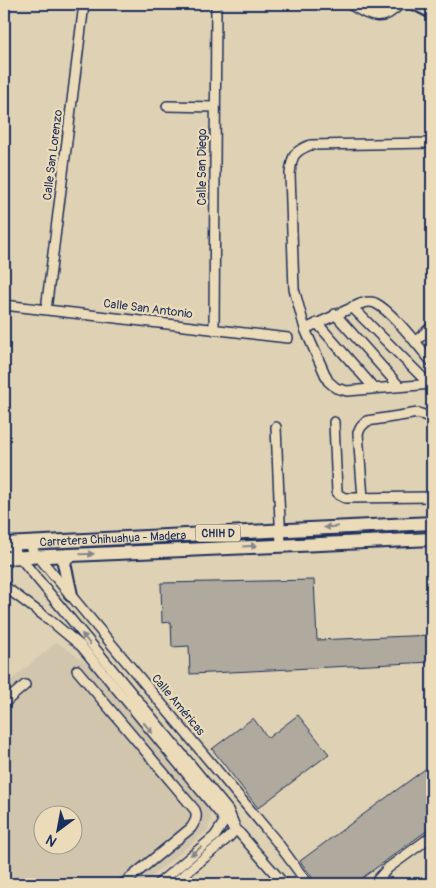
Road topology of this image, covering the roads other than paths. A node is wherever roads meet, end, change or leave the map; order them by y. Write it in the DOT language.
graph roads {
  1 [pos="84,4"];
  2 [pos="216,4"];
  3 [pos="349,4"];
  4 [pos="400,4"];
  5 [pos="167,106"];
  6 [pos="215,107"];
  7 [pos="432,143"];
  8 [pos="4,306"];
  9 [pos="352,307"];
  10 [pos="46,310"];
  11 [pos="335,314"];
  12 [pos="317,323"];
  13 [pos="432,326"];
  14 [pos="305,329"];
  15 [pos="214,330"];
  16 [pos="288,338"];
  17 [pos="415,342"];
  18 [pos="432,362"];
  19 [pos="431,384"];
  20 [pos="399,386"];
  21 [pos="374,388"];
  22 [pos="432,418"];
  23 [pos="334,422"];
  24 [pos="276,428"];
  25 [pos="432,497"];
  26 [pos="363,498"];
  27 [pos="432,523"];
  28 [pos="395,525"];
  29 [pos="363,526"];
  30 [pos="280,530"];
  31 [pos="432,538"];
  32 [pos="395,541"];
  33 [pos="28,542"];
  34 [pos="369,542"];
  35 [pos="6,544"];
  36 [pos="281,545"];
  37 [pos="68,555"];
  38 [pos="38,556"];
  39 [pos="18,557"];
  40 [pos="4,558"];
  41 [pos="4,586"];
  42 [pos="71,595"];
  43 [pos="77,670"];
  44 [pos="25,685"];
  45 [pos="4,703"];
  46 [pos="224,822"];
  47 [pos="236,829"];
  48 [pos="432,836"];
  49 [pos="122,884"];
  50 [pos="158,884"];
  51 [pos="173,884"];
  52 [pos="284,884"];
  53 [pos="308,884"];
  54 [pos="374,884"];
  1 -- 10 [label="street, Calle San Lorenzo"];
  2 -- 6 [label="street, Calle San Diego"];
  3 -- 4 [label="street"];
  5 -- 6 [label="street"];
  6 -- 15 [label="street, Calle San Diego"];
  7 -- 14 [label="street"];
  8 -- 10 [label="street, Calle San Antonio"];
  9 -- 11 [label="street"];
  9 -- 17 [label="street"];
  9 -- 19 [label="street"];
  10 -- 15 [label="street, Calle San Antonio"];
  11 -- 12 [label="street"];
  11 -- 20 [label="street"];
  12 -- 14 [label="street"];
  12 -- 21 [label="street"];
  13 -- 17 [label="street"];
  14 -- 21 [label="street"];
  15 -- 16 [label="street, Calle San Antonio"];
  17 -- 18 [label="street"];
  19 -- 20 [label="street"];
  20 -- 21 [label="street"];
  22 -- 26 [label="street"];
  23 -- 26 [label="street"];
  24 -- 30 [label="street"];
  25 -- 26 [label="street"];
  27 -- 28 [label="highway, Carretera Chihuahua - Madera / CHIH D"];
  28 -- 29 [label="highway, Carretera Chihuahua - Madera / CHIH D"];
  28 -- 32 [label="highway"];
  29 -- 30 [label="highway, Carretera Chihuahua - Madera / CHIH D, one-way"];
  29 -- 34 [label="highway"];
  30 -- 33 [label="highway, Carretera Chihuahua - Madera / CHIH D"];
  30 -- 36 [label="street"];
  31 -- 32 [label="highway, Carretera Chihuahua - Madera / CHIH D"];
  32 -- 34 [label="highway, Carretera Chihuahua - Madera / CHIH D"];
  33 -- 35 [label="highway, Carretera Chihuahua - Madera / CHIH D"];
  33 -- 38 [label="street, Calle Américas"];
  34 -- 36 [label="highway, Carretera Chihuahua - Madera / CHIH D"];
  35 -- 39 [label="street"];
  37 -- 36 [label="highway, Carretera Chihuahua - Madera / CHIH D, one-way"];
  37 -- 38 [label="highway, Carretera Chihuahua - Madera / CHIH D"];
  37 -- 42 [label="highway"];
  38 -- 39 [label="highway, Carretera Chihuahua - Madera / CHIH D"];
  38 -- 42 [label="street, Calle Américas"];
  39 -- 40 [label="highway, Carretera Chihuahua - Madera / CHIH D"];
  47 -- 39 [label="street, one-way"];
  41 -- 46 [label="street, one-way"];
  42 -- 53 [label="street, Calle Américas"];
  43 -- 49 [label="street"];
  44 -- 45 [label="street"];
  46 -- 47 [label="street"];
  46 -- 50 [label="street, one-way"];
  47 -- 51 [label="street"];
  47 -- 52 [label="street"];
  48 -- 54 [label="street"];
}
